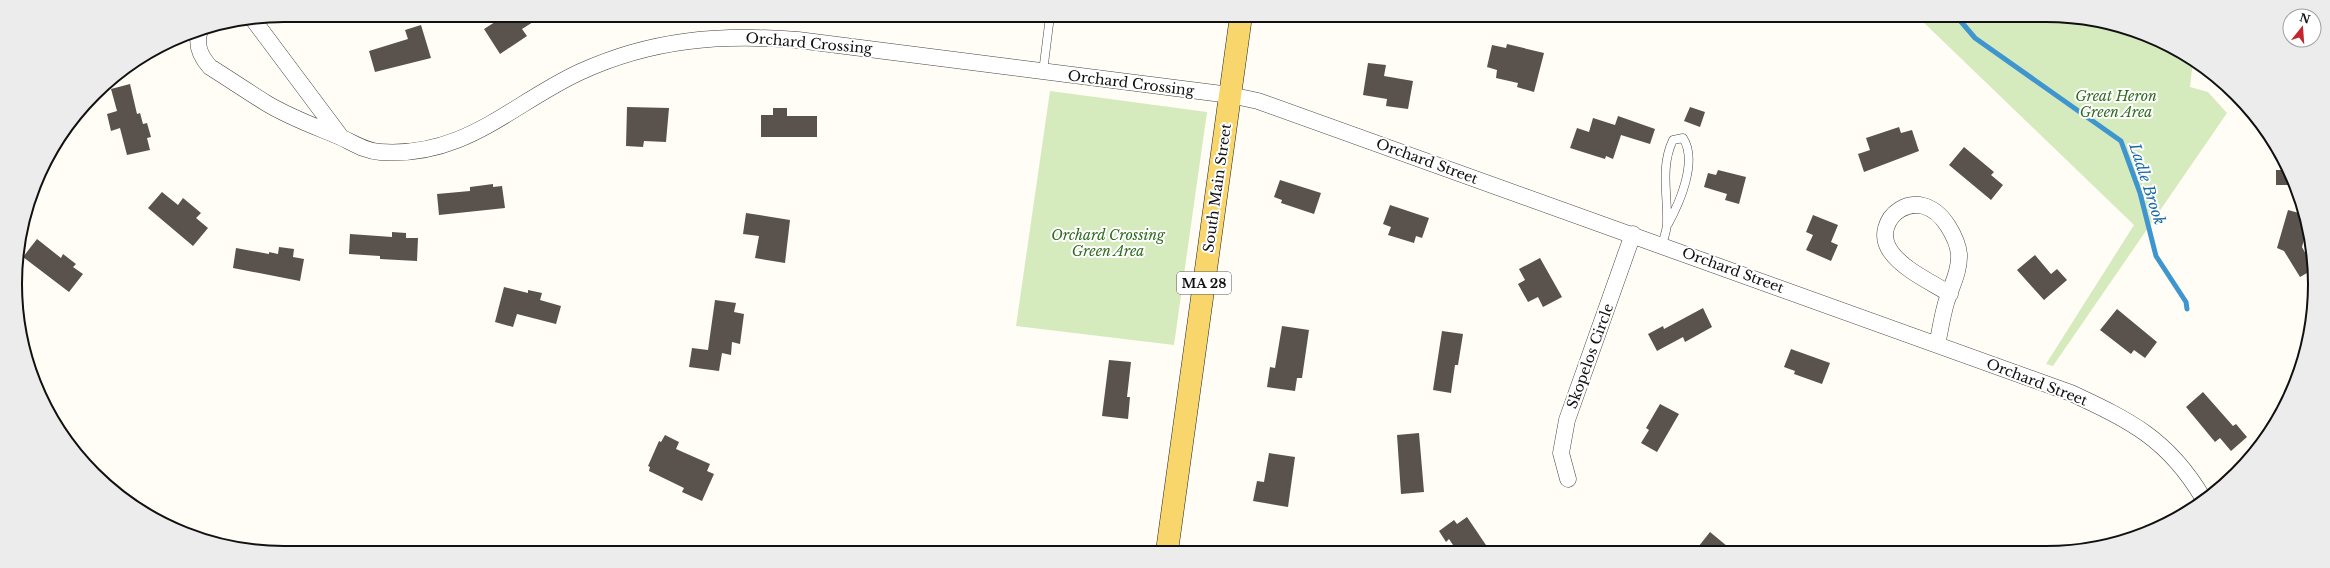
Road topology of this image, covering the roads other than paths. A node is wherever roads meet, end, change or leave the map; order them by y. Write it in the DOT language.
graph roads {
  1 [pos="1049,22"];
  2 [pos="1240,22"];
  3 [pos="256,24"];
  4 [pos="199,36"];
  5 [pos="1044,72"];
  6 [pos="1230,94"];
  7 [pos="341,138"];
  8 [pos="1668,224"];
  9 [pos="1633,234"];
  10 [pos="1662,244"];
  11 [pos="1950,294"];
  12 [pos="1937,345"];
  13 [pos="1568,479"];
  14 [pos="2201,495"];
  15 [pos="1168,546"];
  1 -- 5 [label="lane"];
  2 -- 6 [label="main road, South Main Street / MA 28"];
  3 -- 7 [label="street, Orchard Crossing"];
  4 -- 7 [label="street, Orchard Crossing"];
  5 -- 6 [label="street, Orchard Crossing"];
  5 -- 7 [label="street, Orchard Crossing"];
  6 -- 9 [label="street, Orchard Street"];
  6 -- 15 [label="main road, South Main Street / MA 28"];
  8 -- 8 [label="lane"];
  8 -- 10 [label="lane"];
  9 -- 10 [label="street, Orchard Street"];
  9 -- 13 [label="street, Skopelos Circle"];
  10 -- 12 [label="street, Orchard Street"];
  11 -- 11 [label="street"];
  11 -- 12 [label="street"];
  12 -- 14 [label="street, Orchard Street"];
}
